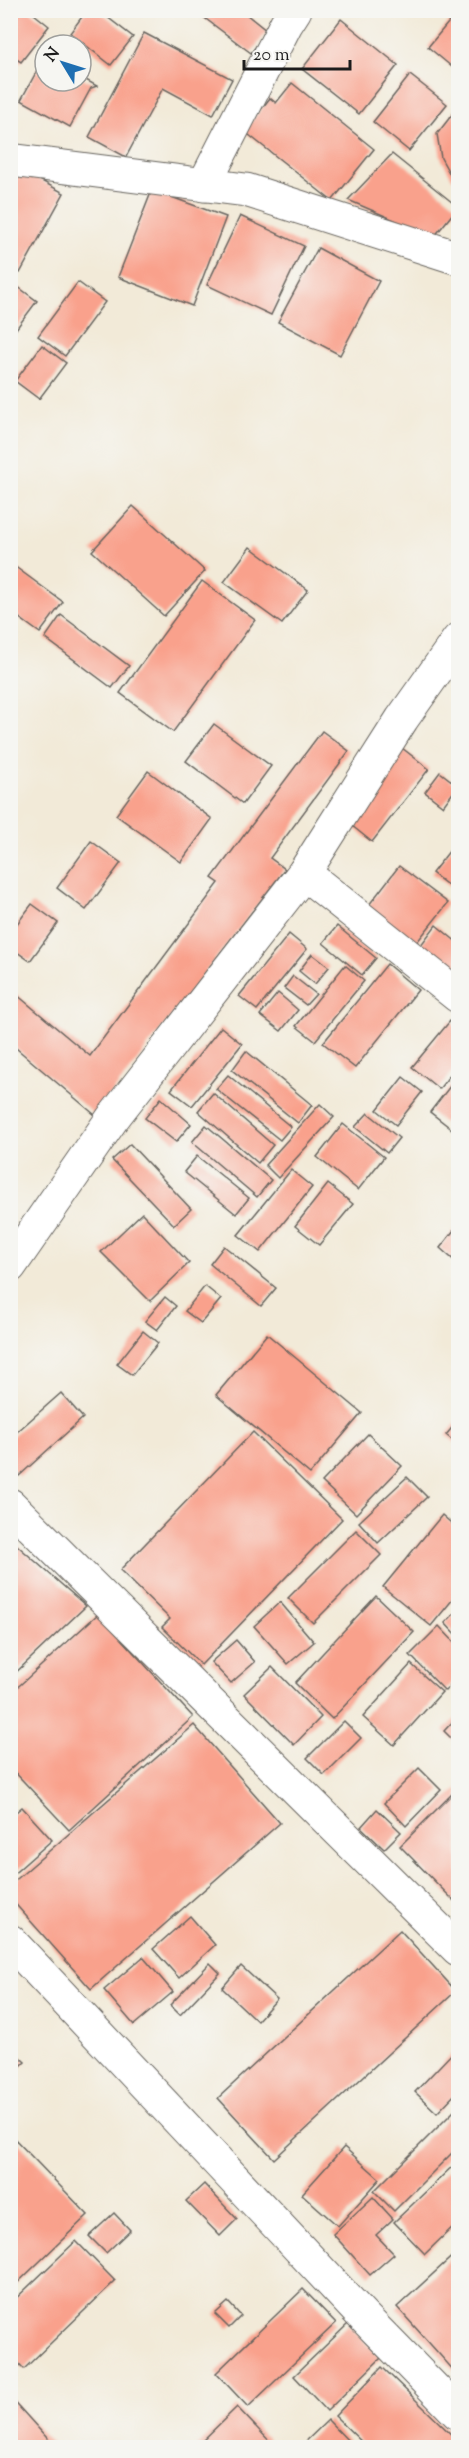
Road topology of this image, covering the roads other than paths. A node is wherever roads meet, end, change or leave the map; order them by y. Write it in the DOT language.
graph roads {
  1 [pos="295,10"];
  2 [pos="10,160"];
  3 [pos="204,184"];
  4 [pos="459,258"];
  5 [pos="459,640"];
  6 [pos="304,873"];
  7 [pos="459,996"];
  8 [pos="10,1266"];
  9 [pos="10,1505"];
  10 [pos="10,1941"];
  11 [pos="459,1948"];
  12 [pos="456,2405"];
  1 -- 3 [label="street"];
  2 -- 3 [label="street"];
  3 -- 4 [label="street"];
  5 -- 6 [label="street"];
  6 -- 7 [label="street"];
  6 -- 8 [label="street"];
  9 -- 11 [label="street"];
  10 -- 12 [label="street"];
}
